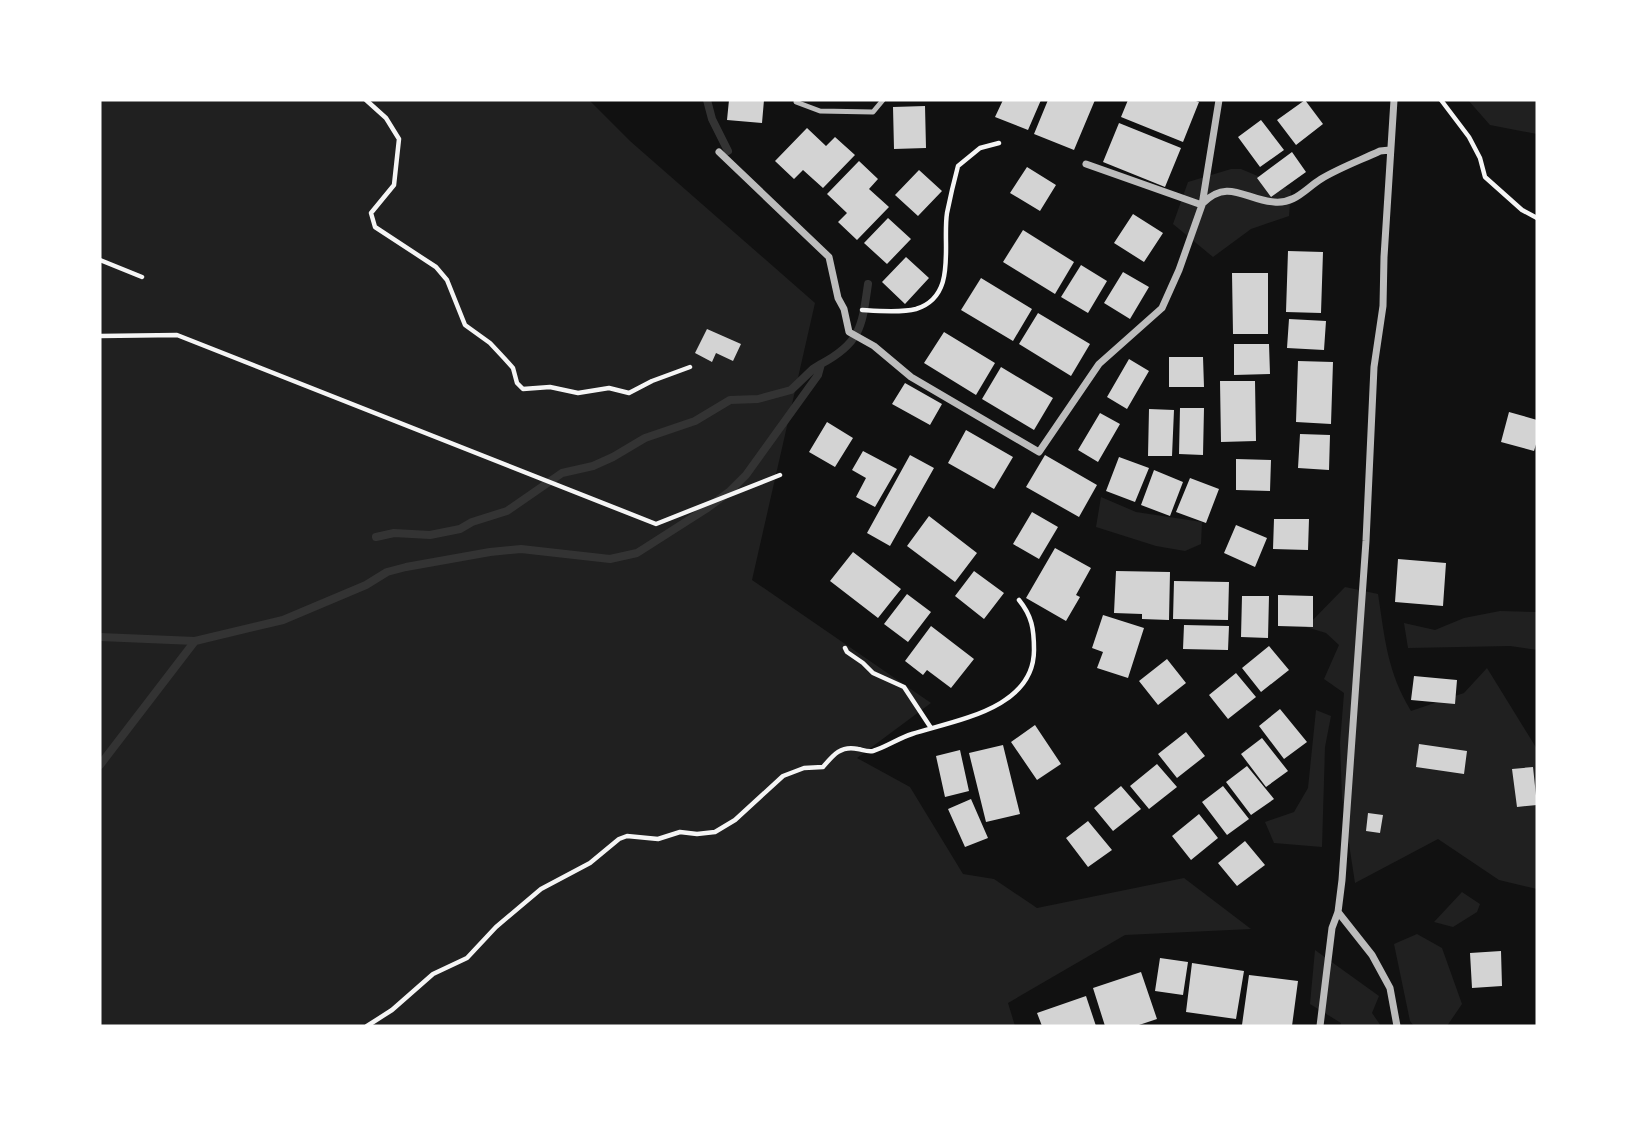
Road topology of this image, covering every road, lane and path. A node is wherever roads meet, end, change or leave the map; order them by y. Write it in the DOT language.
graph roads {
  1 [pos="366,100"];
  2 [pos="798,100"];
  3 [pos="883,100"];
  4 [pos="1219,100"];
  5 [pos="1394,100"];
  6 [pos="1441,100"];
  7 [pos="999,144"];
  8 [pos="1390,150"];
  9 [pos="719,152"];
  10 [pos="1086,164"];
  11 [pos="1202,205"];
  12 [pos="1537,218"];
  13 [pos="100,260"];
  14 [pos="142,277"];
  15 [pos="871,310"];
  16 [pos="100,336"];
  17 [pos="690,368"];
  18 [pos="780,475"];
  19 [pos="1019,600"];
  20 [pos="845,648"];
  21 [pos="931,728"];
  22 [pos="1338,912"];
  23 [pos="367,1026"];
  24 [pos="1320,1026"];
  25 [pos="1397,1026"];
  1 -- 17 [label="path"];
  2 -- 3 [label="lane"];
  4 -- 11 [label="street"];
  5 -- 8 [label="street"];
  6 -- 12 [label="path"];
  7 -- 15 [label="path"];
  8 -- 11 [label="street"];
  8 -- 22 [label="street"];
  9 -- 11 [label="street"];
  10 -- 11 [label="street"];
  13 -- 14 [label="path"];
  16 -- 18 [label="path"];
  19 -- 21 [label="path"];
  20 -- 21 [label="path"];
  21 -- 23 [label="path"];
  22 -- 24 [label="street"];
  22 -- 25 [label="street"];
}
